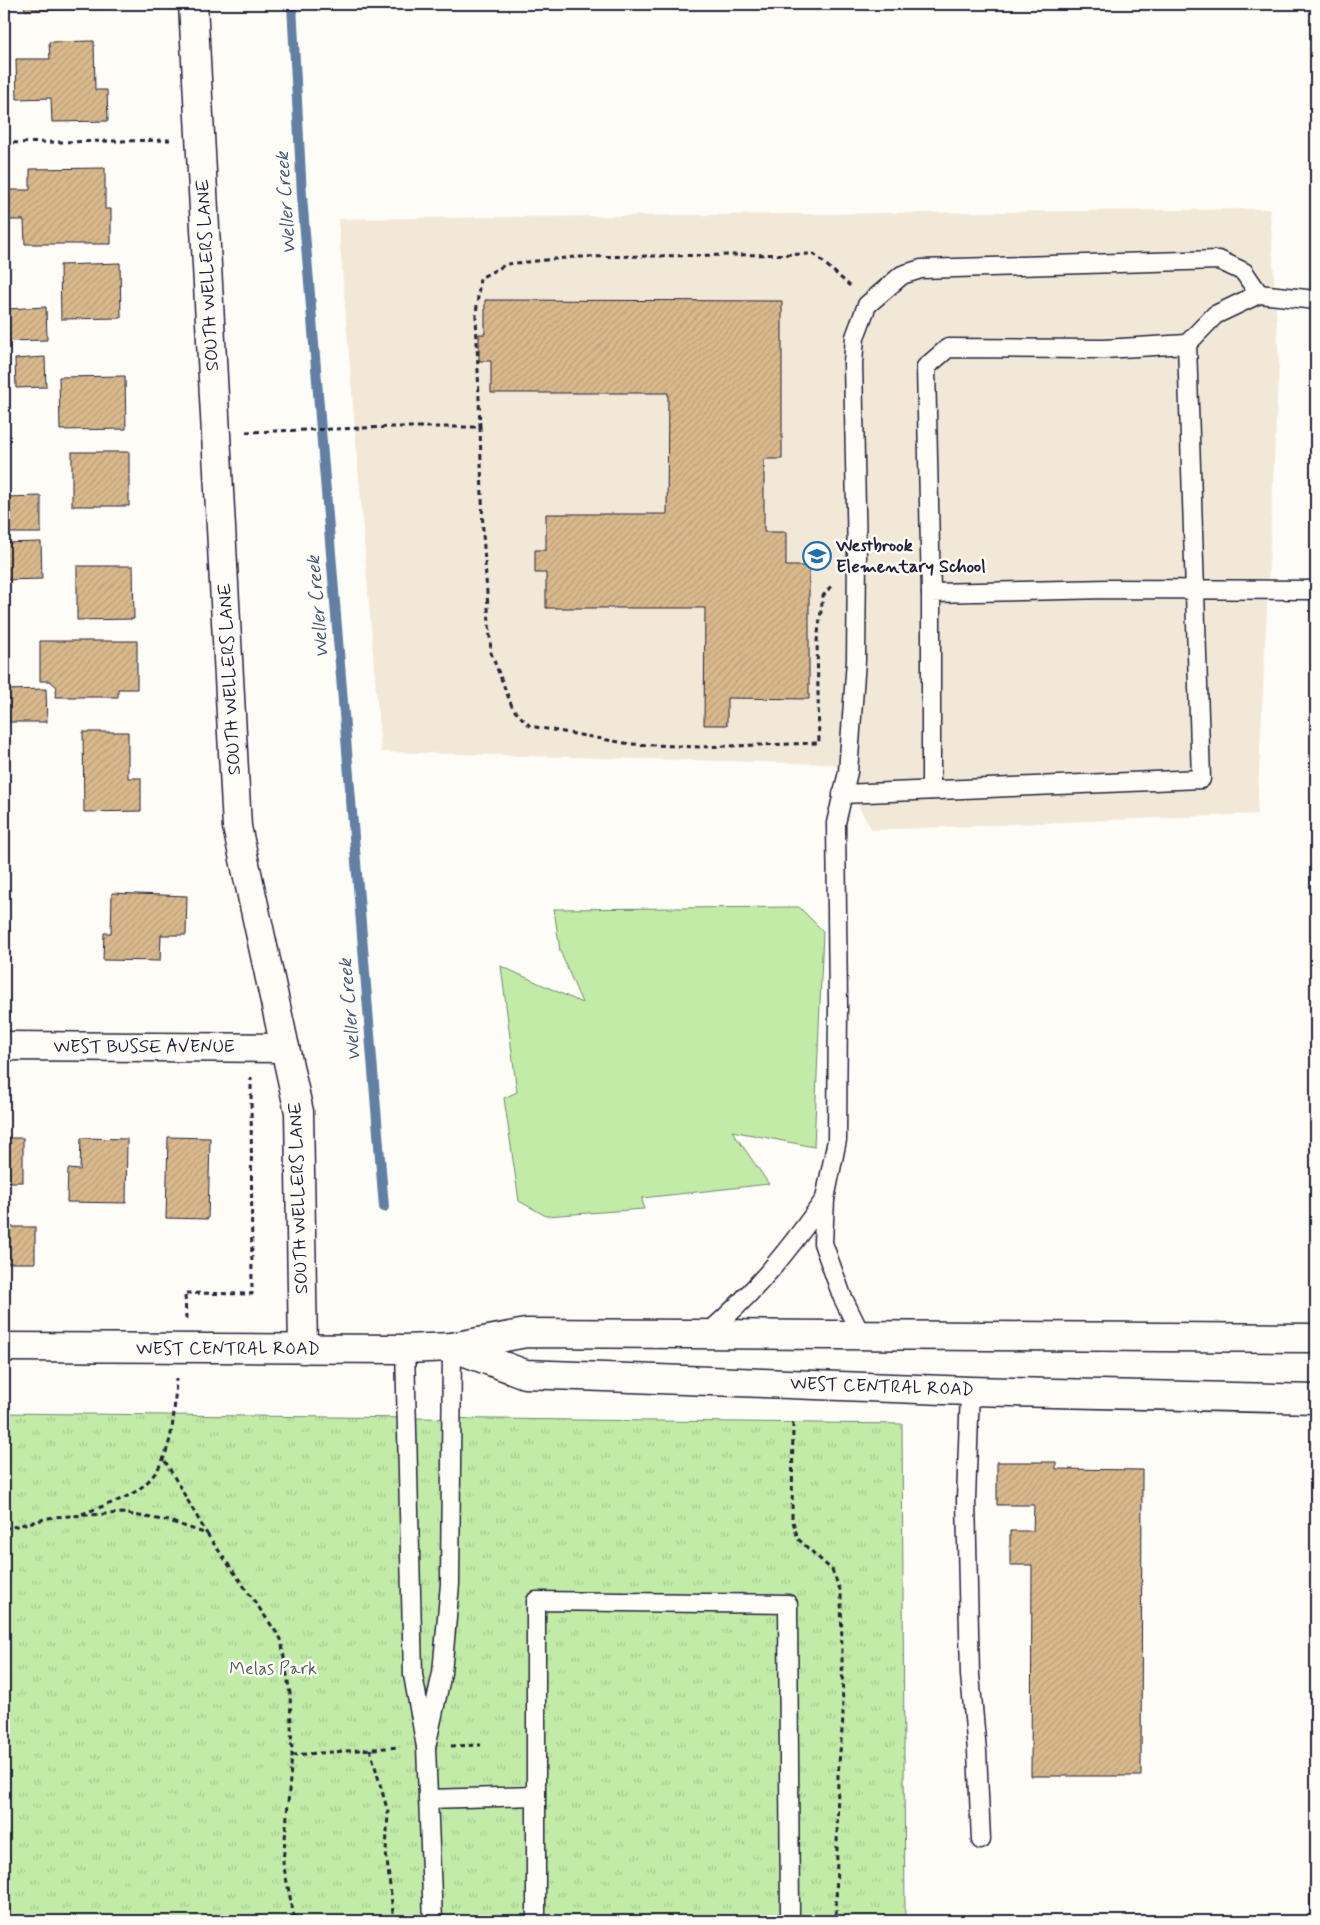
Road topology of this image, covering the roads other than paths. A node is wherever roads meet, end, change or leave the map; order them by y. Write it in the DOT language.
graph roads {
  1 [pos="193,4"];
  2 [pos="1259,294"];
  3 [pos="1316,300"];
  4 [pos="1187,344"];
  5 [pos="1196,588"];
  6 [pos="1316,590"];
  7 [pos="931,593"];
  8 [pos="931,790"];
  9 [pos="842,794"];
  10 [pos="4,1046"];
  11 [pos="285,1048"];
  12 [pos="824,1199"];
  13 [pos="707,1334"];
  14 [pos="861,1335"];
  15 [pos="1316,1338"];
  16 [pos="4,1347"];
  17 [pos="452,1347"];
  18 [pos="303,1349"];
  19 [pos="406,1349"];
  20 [pos="970,1391"];
  21 [pos="1316,1398"];
  22 [pos="426,1747"];
  23 [pos="535,1796"];
  24 [pos="428,1799"];
  25 [pos="981,1840"];
  26 [pos="433,1921"];
  27 [pos="536,1921"];
  28 [pos="790,1921"];
  1 -- 11 [label="main road, SOUTH WELLERS LANE"];
  2 -- 3 [label="lane"];
  2 -- 4 [label="lane"];
  2 -- 9 [label="lane"];
  4 -- 5 [label="lane"];
  4 -- 7 [label="lane"];
  5 -- 6 [label="lane"];
  5 -- 7 [label="lane"];
  5 -- 8 [label="lane"];
  7 -- 8 [label="lane"];
  8 -- 9 [label="lane"];
  9 -- 12 [label="lane"];
  10 -- 11 [label="main road, WEST BUSSE AVENUE"];
  11 -- 18 [label="main road, SOUTH WELLERS LANE"];
  12 -- 13 [label="lane"];
  12 -- 14 [label="lane"];
  13 -- 14 [label="main road, WEST CENTRAL ROAD"];
  13 -- 17 [label="main road, WEST CENTRAL ROAD"];
  14 -- 15 [label="main road, WEST CENTRAL ROAD"];
  16 -- 18 [label="main road, WEST CENTRAL ROAD"];
  17 -- 19 [label="main road, WEST CENTRAL ROAD"];
  17 -- 20 [label="main road, WEST CENTRAL ROAD"];
  17 -- 22 [label="lane"];
  18 -- 19 [label="main road, WEST CENTRAL ROAD"];
  19 -- 22 [label="lane"];
  20 -- 21 [label="main road, WEST CENTRAL ROAD"];
  20 -- 25 [label="lane"];
  22 -- 24 [label="lane"];
  23 -- 24 [label="lane"];
  23 -- 27 [label="lane"];
  23 -- 28 [label="lane"];
  24 -- 26 [label="lane"];
}
